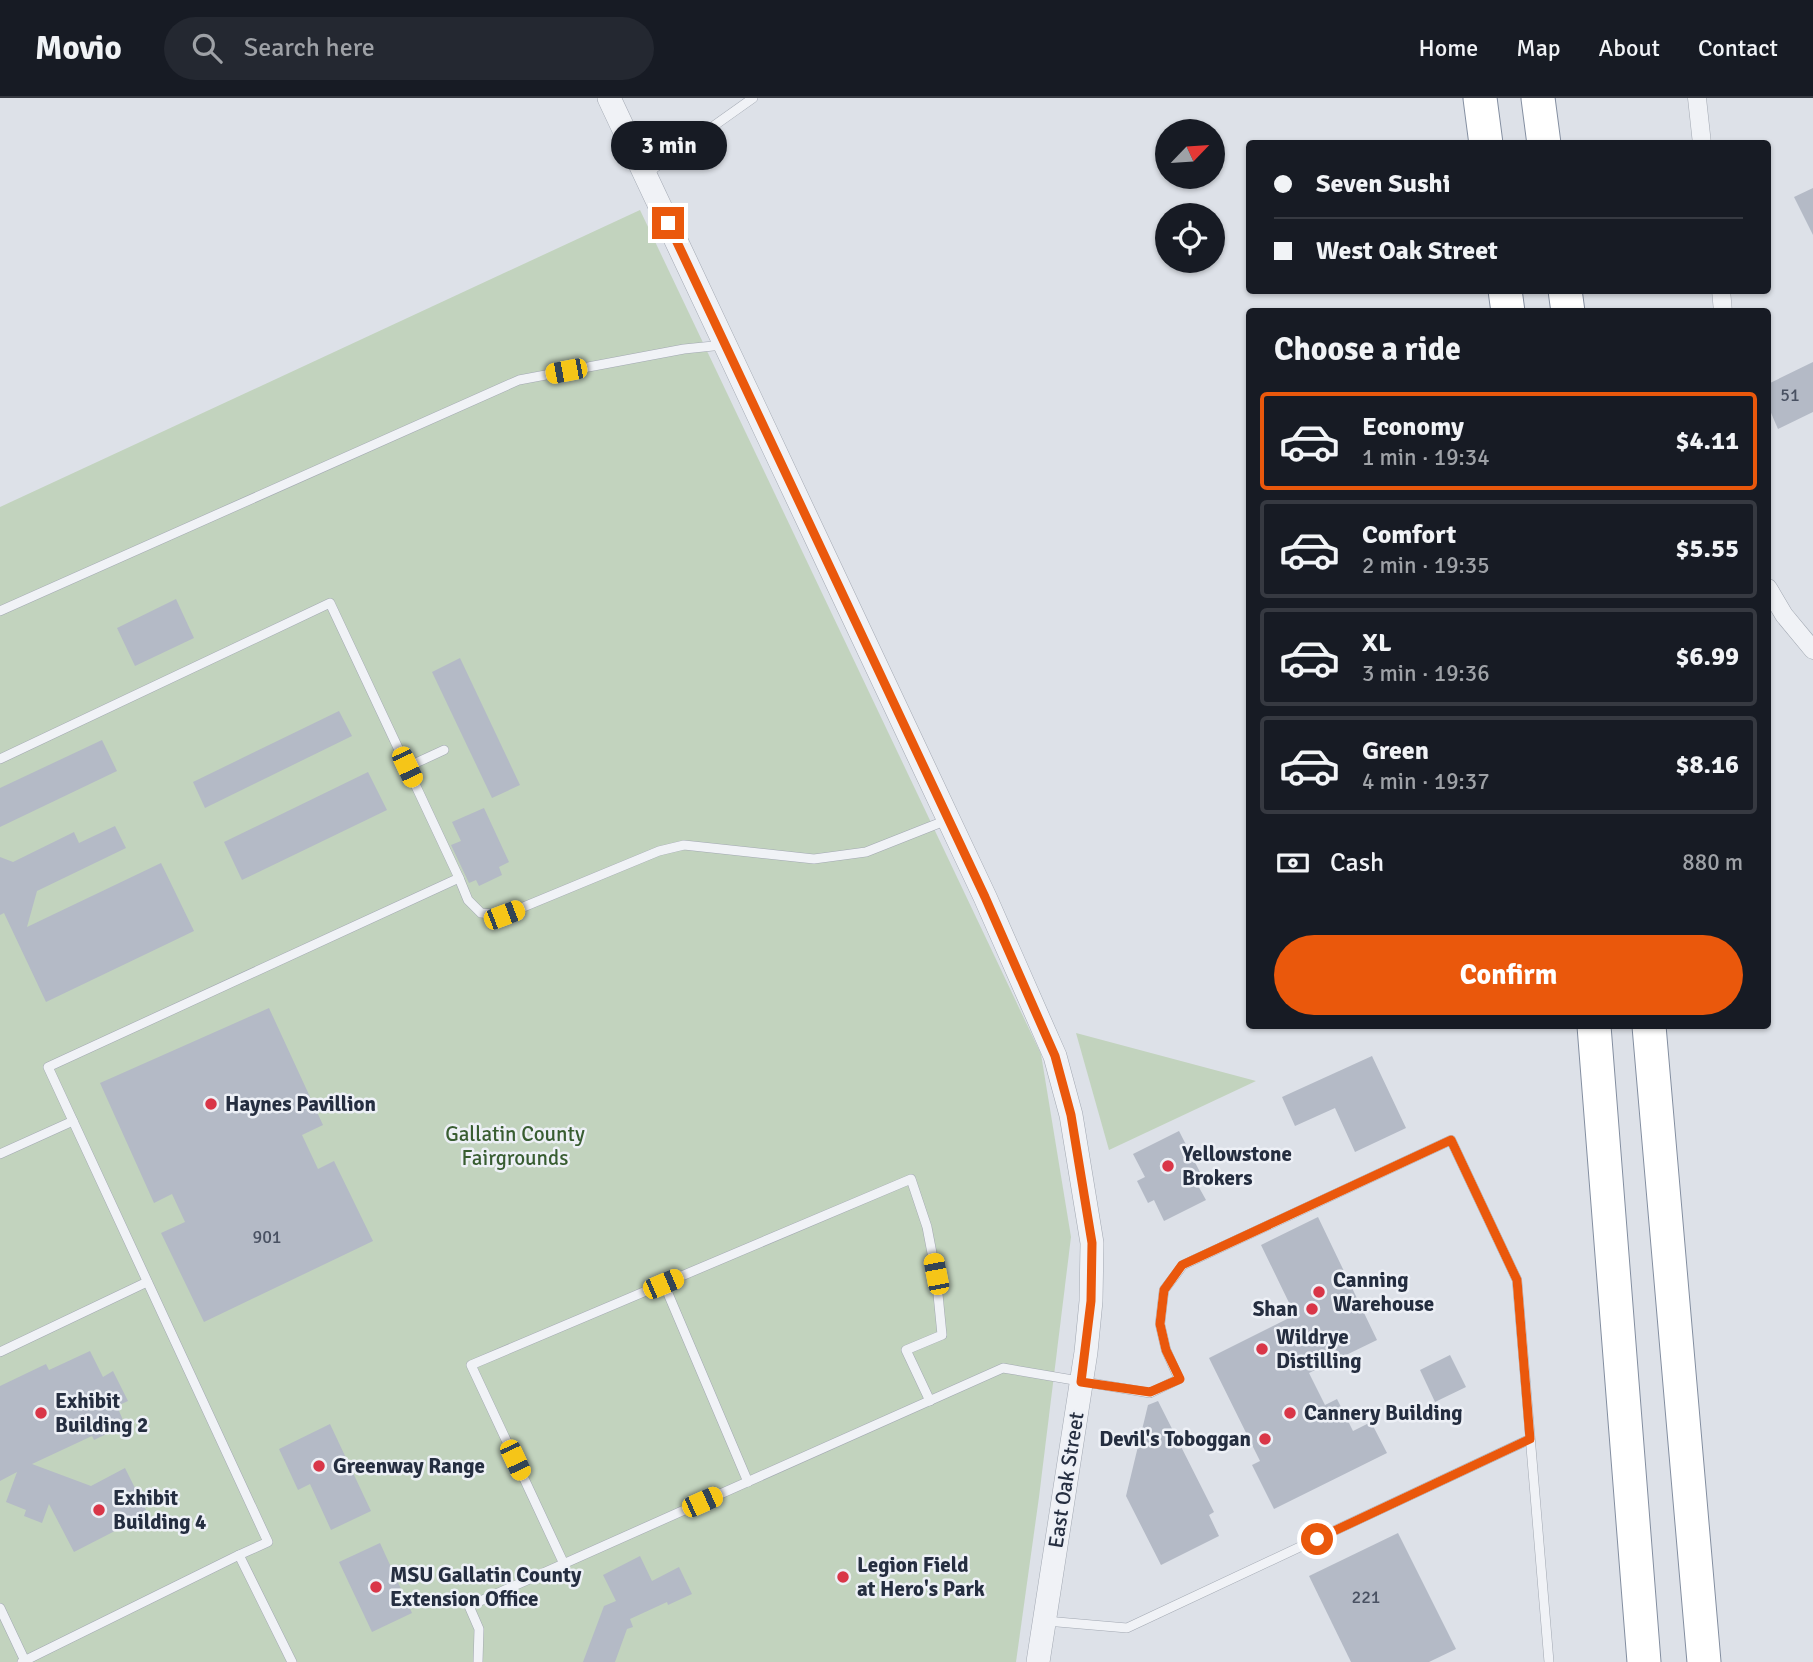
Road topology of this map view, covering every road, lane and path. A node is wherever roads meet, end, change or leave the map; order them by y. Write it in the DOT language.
graph roads {
  1 [pos="608,98"];
  2 [pos="753,98"];
  3 [pos="1480,98"];
  4 [pos="1538,98"];
  5 [pos="1697,98"];
  6 [pos="1485,140"];
  7 [pos="1543,140"];
  8 [pos="1702,140"];
  9 [pos="645,175"];
  10 [pos="725,344"];
  11 [pos="1771,593"];
  12 [pos="0,611"];
  13 [pos="1813,650"];
  14 [pos="444,750"];
  15 [pos="0,759"];
  16 [pos="407,767"];
  17 [pos="949,819"];
  18 [pos="458,878"];
  19 [pos="1594,1029"];
  20 [pos="1648,1029"];
  21 [pos="73,1121"];
  22 [pos="0,1154"];
  23 [pos="148,1282"];
  24 [pos="663,1284"];
  25 [pos="0,1352"];
  26 [pos="1081,1382"];
  27 [pos="930,1401"];
  28 [pos="1530,1439"];
  29 [pos="748,1482"];
  30 [pos="239,1555"];
  31 [pos="564,1564"];
  32 [pos="0,1608"];
  33 [pos="1044,1621"];
  34 [pos="26,1661"];
  35 [pos="292,1662"];
  36 [pos="478,1662"];
  37 [pos="1038,1662"];
  38 [pos="1549,1662"];
  39 [pos="1644,1662"];
  40 [pos="1704,1662"];
  1 -- 9 [label="street, East Oak Street"];
  2 -- 9 [label="lane"];
  3 -- 6 [label="highway"];
  4 -- 7 [label="highway"];
  5 -- 8 [label="street"];
  9 -- 10 [label="street, East Oak Street"];
  10 -- 12 [label="lane"];
  10 -- 17 [label="street, East Oak Street"];
  11 -- 13 [label="street"];
  14 -- 16 [label="lane"];
  15 -- 16 [label="lane"];
  16 -- 18 [label="lane"];
  17 -- 18 [label="lane"];
  17 -- 26 [label="street, East Oak Street"];
  18 -- 21 [label="lane"];
  19 -- 39 [label="highway"];
  20 -- 40 [label="highway"];
  21 -- 22 [label="lane"];
  21 -- 23 [label="lane"];
  23 -- 25 [label="lane"];
  23 -- 30 [label="lane"];
  24 -- 27 [label="lane"];
  24 -- 29 [label="lane"];
  24 -- 31 [label="lane"];
  26 -- 27 [label="lane"];
  26 -- 28 [label="lane"];
  26 -- 33 [label="street, East Oak Street"];
  27 -- 29 [label="lane"];
  28 -- 33 [label="lane"];
  28 -- 38 [label="lane"];
  29 -- 31 [label="lane"];
  30 -- 34 [label="lane"];
  30 -- 35 [label="lane"];
  31 -- 36 [label="lane"];
  32 -- 34 [label="lane"];
  33 -- 37 [label="street, East Oak Street"];
}
